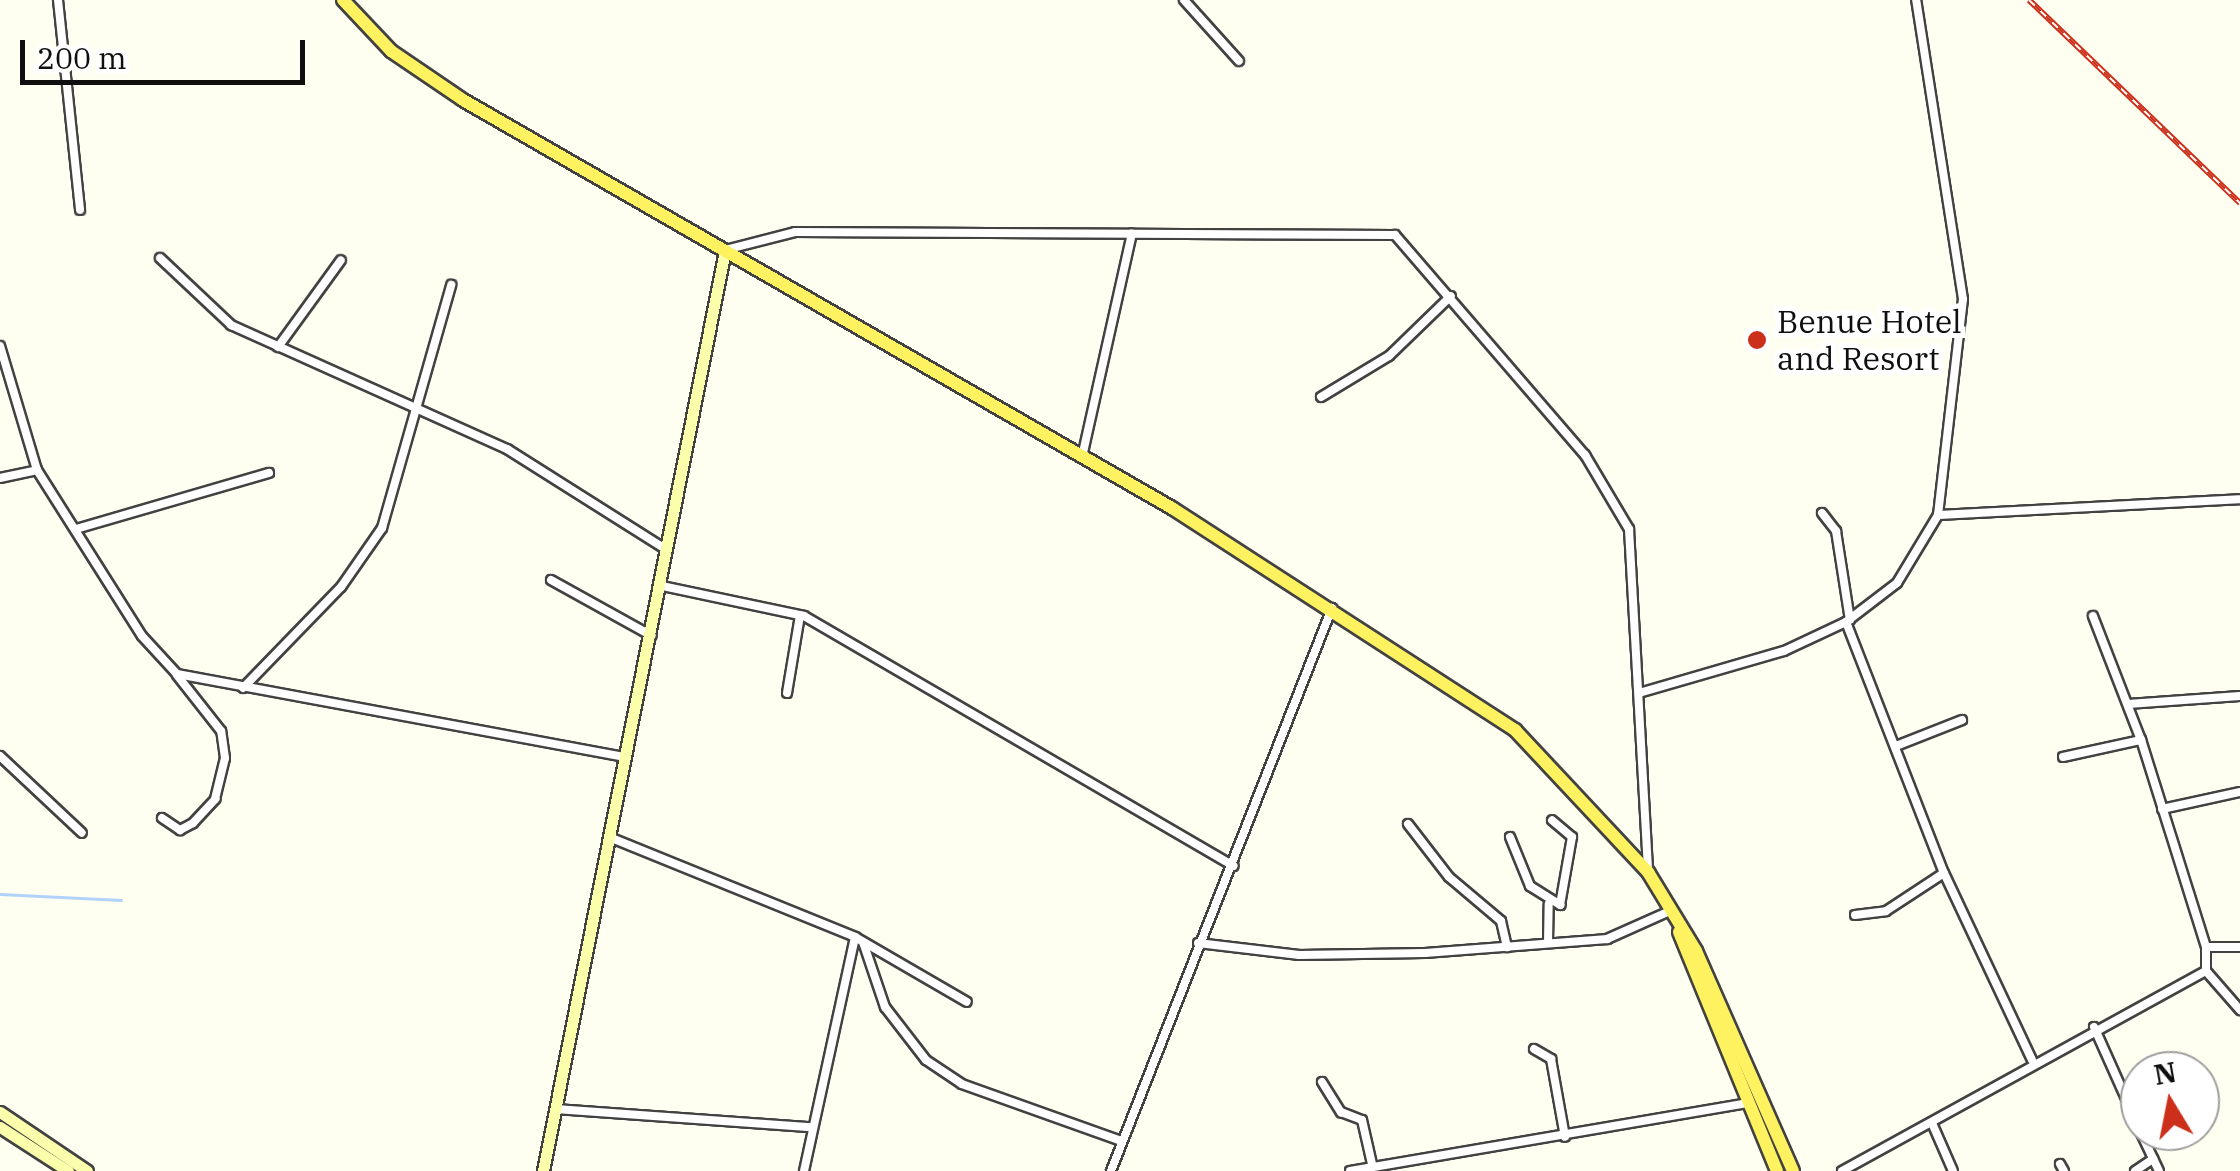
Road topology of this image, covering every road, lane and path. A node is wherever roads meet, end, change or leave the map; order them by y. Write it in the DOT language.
graph roads {
  1 [pos="58,0"];
  2 [pos="1184,0"];
  3 [pos="1916,0"];
  4 [pos="347,3"];
  5 [pos="1239,61"];
  6 [pos="80,210"];
  7 [pos="1132,234"];
  8 [pos="725,250"];
  9 [pos="160,258"];
  10 [pos="341,260"];
  11 [pos="452,285"];
  12 [pos="1451,296"];
  13 [pos="0,346"];
  14 [pos="278,346"];
  15 [pos="1320,397"];
  16 [pos="416,406"];
  17 [pos="1082,457"];
  18 [pos="37,470"];
  19 [pos="269,473"];
  20 [pos="0,478"];
  21 [pos="2240,499"];
  22 [pos="1822,513"];
  23 [pos="1938,515"];
  24 [pos="76,530"];
  25 [pos="668,551"];
  26 [pos="551,580"];
  27 [pos="662,586"];
  28 [pos="1332,608"];
  29 [pos="800,615"];
  30 [pos="2093,616"];
  31 [pos="1848,621"];
  32 [pos="652,636"];
  33 [pos="176,674"];
  34 [pos="243,688"];
  35 [pos="787,693"];
  36 [pos="1639,693"];
  37 [pos="2240,696"];
  38 [pos="2128,704"];
  39 [pos="1962,720"];
  40 [pos="2141,740"];
  41 [pos="1896,746"];
  42 [pos="0,756"];
  43 [pos="626,756"];
  44 [pos="2063,757"];
  45 [pos="2240,792"];
  46 [pos="2162,809"];
  47 [pos="162,818"];
  48 [pos="1552,820"];
  49 [pos="1408,824"];
  50 [pos="82,833"];
  51 [pos="609,837"];
  52 [pos="1510,837"];
  53 [pos="1233,866"];
  54 [pos="1648,872"];
  55 [pos="1944,874"];
  56 [pos="1549,904"];
  57 [pos="1854,915"];
  58 [pos="1673,918"];
  59 [pos="859,939"];
  60 [pos="1198,942"];
  61 [pos="1548,944"];
  62 [pos="2206,946"];
  63 [pos="1506,947"];
  64 [pos="2240,947"];
  65 [pos="2206,971"];
  66 [pos="966,1002"];
  67 [pos="2240,1010"];
  68 [pos="2094,1028"];
  69 [pos="1534,1049"];
  70 [pos="2032,1060"];
  71 [pos="1322,1082"];
  72 [pos="2120,1086"];
  73 [pos="1747,1103"];
  74 [pos="556,1109"];
  75 [pos="0,1112"];
  76 [pos="1932,1124"];
  77 [pos="810,1127"];
  78 [pos="0,1128"];
  79 [pos="1565,1137"];
  80 [pos="1121,1140"];
  81 [pos="2150,1151"];
  82 [pos="2154,1159"];
  83 [pos="1372,1164"];
  84 [pos="68,1171"];
  85 [pos="87,1171"];
  86 [pos="544,1171"];
  87 [pos="804,1171"];
  88 [pos="1110,1171"];
  89 [pos="1350,1171"];
  90 [pos="1777,1171"];
  91 [pos="1793,1171"];
  92 [pos="1842,1171"];
  93 [pos="1953,1171"];
  94 [pos="2135,1171"];
  95 [pos="2159,1171"];
  1 -- 6 [label="street"];
  2 -- 5 [label="street"];
  3 -- 23 [label="street"];
  4 -- 8 [label="main road"];
  7 -- 8 [label="street"];
  7 -- 12 [label="street"];
  7 -- 17 [label="street"];
  8 -- 17 [label="main road"];
  8 -- 25 [label="street"];
  9 -- 14 [label="street"];
  10 -- 14 [label="street"];
  11 -- 16 [label="street"];
  12 -- 15 [label="street"];
  12 -- 36 [label="street"];
  13 -- 18 [label="street"];
  14 -- 16 [label="street"];
  16 -- 25 [label="street"];
  16 -- 34 [label="street"];
  17 -- 28 [label="main road"];
  18 -- 20 [label="street"];
  18 -- 24 [label="street"];
  19 -- 24 [label="street"];
  21 -- 23 [label="street"];
  22 -- 31 [label="street"];
  23 -- 31 [label="street"];
  24 -- 33 [label="street"];
  25 -- 27 [label="street"];
  26 -- 32 [label="street"];
  27 -- 29 [label="street"];
  27 -- 32 [label="street"];
  28 -- 53 [label="street"];
  28 -- 54 [label="main road"];
  29 -- 35 [label="street"];
  29 -- 53 [label="street"];
  30 -- 38 [label="street"];
  31 -- 36 [label="street"];
  31 -- 41 [label="street"];
  32 -- 43 [label="street"];
  33 -- 34 [label="street"];
  33 -- 47 [label="street"];
  34 -- 43 [label="street"];
  36 -- 54 [label="street"];
  37 -- 38 [label="street"];
  38 -- 40 [label="street"];
  39 -- 41 [label="street"];
  40 -- 44 [label="street"];
  40 -- 46 [label="street"];
  41 -- 55 [label="street"];
  42 -- 50 [label="street"];
  43 -- 51 [label="street"];
  45 -- 46 [label="street"];
  46 -- 62 [label="street"];
  48 -- 56 [label="street"];
  49 -- 63 [label="street"];
  51 -- 59 [label="street"];
  51 -- 74 [label="street"];
  52 -- 56 [label="street"];
  53 -- 60 [label="street"];
  54 -- 58 [label="main road"];
  55 -- 57 [label="street"];
  55 -- 70 [label="street"];
  56 -- 61 [label="street"];
  58 -- 61 [label="street"];
  58 -- 73 [label="main road"];
  58 -- 91 [label="main road"];
  59 -- 66 [label="street"];
  59 -- 77 [label="street"];
  59 -- 80 [label="street"];
  60 -- 63 [label="street"];
  60 -- 80 [label="street"];
  61 -- 63 [label="street"];
  62 -- 64 [label="street"];
  62 -- 65 [label="street"];
  65 -- 67 [label="street"];
  65 -- 68 [label="street"];
  68 -- 70 [label="street"];
  68 -- 72 [label="street"];
  69 -- 79 [label="street"];
  70 -- 76 [label="street"];
  71 -- 83 [label="street"];
  73 -- 79 [label="street"];
  73 -- 90 [label="main road"];
  74 -- 77 [label="street"];
  74 -- 86 [label="street"];
  75 -- 85 [label="street"];
  76 -- 92 [label="street"];
  76 -- 93 [label="street"];
  77 -- 87 [label="street"];
  78 -- 84 [label="street"];
  79 -- 83 [label="street"];
  80 -- 88 [label="street"];
  81 -- 82 [label="street"];
  82 -- 94 [label="street"];
  82 -- 95 [label="street"];
  83 -- 89 [label="street"];
}
